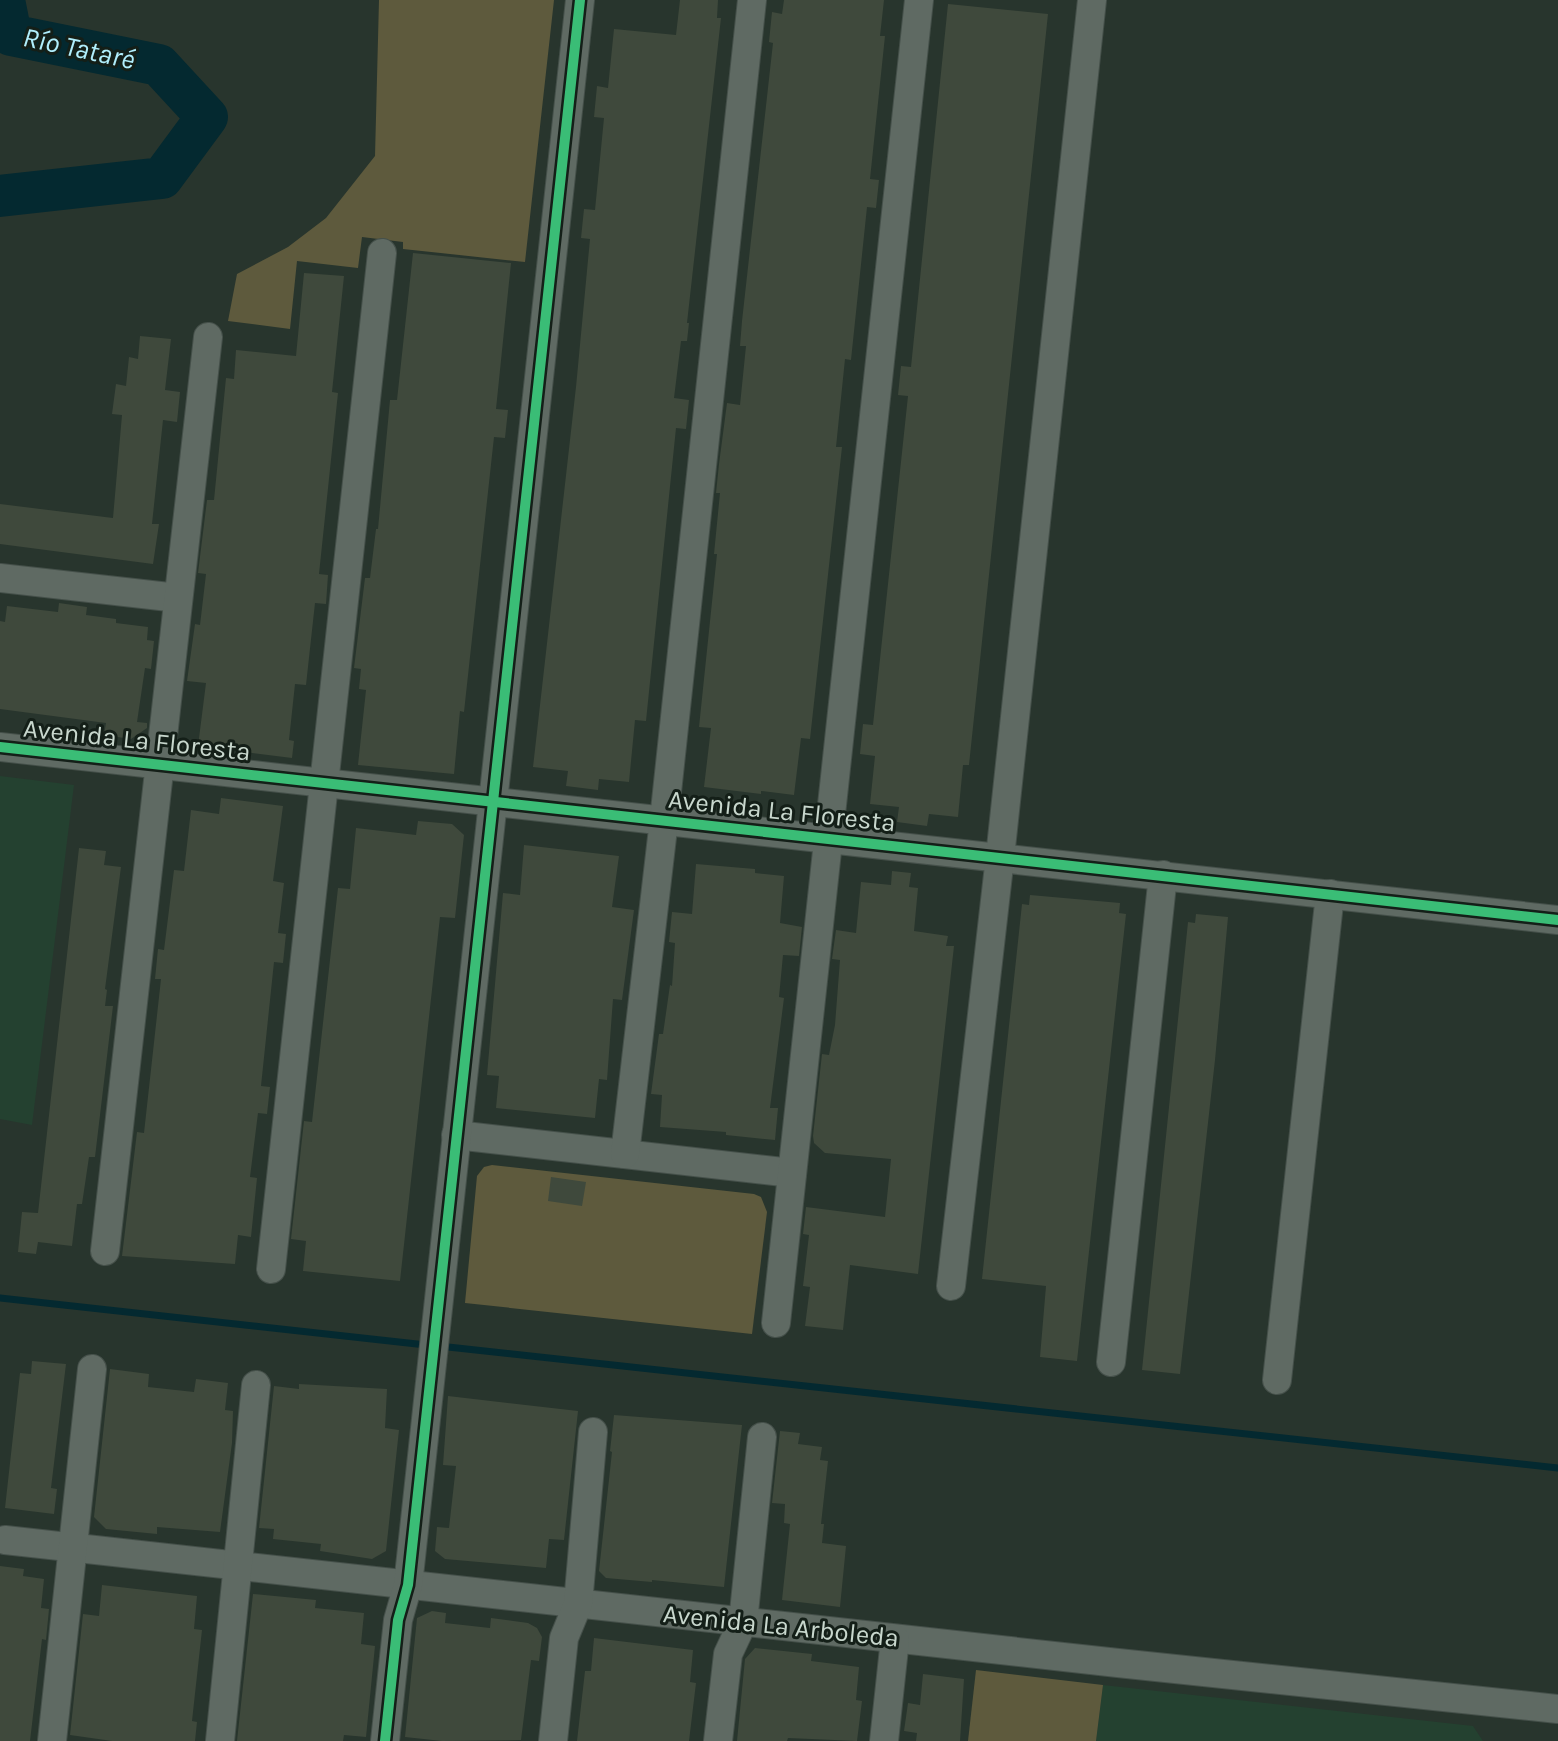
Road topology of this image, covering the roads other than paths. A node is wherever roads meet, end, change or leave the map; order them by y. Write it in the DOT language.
graph roads {
  1 [pos="580,0"];
  2 [pos="752,0"];
  3 [pos="919,0"];
  4 [pos="1092,0"];
  5 [pos="382,253"];
  6 [pos="208,337"];
  7 [pos="0,578"];
  8 [pos="178,598"];
  9 [pos="0,747"];
  10 [pos="160,765"];
  11 [pos="325,783"];
  12 [pos="492,801"];
  13 [pos="664,820"];
  14 [pos="828,838"];
  15 [pos="1000,857"];
  16 [pos="1163,875"];
  17 [pos="1330,894"];
  18 [pos="1558,920"];
  19 [pos="456,1135"];
  20 [pos="625,1154"];
  21 [pos="792,1173"];
  22 [pos="105,1251"];
  23 [pos="271,1269"];
  24 [pos="951,1286"];
  25 [pos="776,1323"];
  26 [pos="1111,1362"];
  27 [pos="92,1369"];
  28 [pos="1277,1380"];
  29 [pos="256,1385"];
  30 [pos="593,1432"];
  31 [pos="762,1437"];
  32 [pos="5,1540"];
  33 [pos="72,1548"];
  34 [pos="238,1566"];
  35 [pos="408,1585"];
  36 [pos="578,1604"];
  37 [pos="743,1622"];
  38 [pos="895,1639"];
  39 [pos="1558,1709"];
  40 [pos="52,1741"];
  41 [pos="220,1741"];
  42 [pos="385,1741"];
  43 [pos="553,1741"];
  44 [pos="718,1741"];
  45 [pos="884,1741"];
  1 -- 12 [label="street"];
  2 -- 13 [label="street"];
  3 -- 14 [label="street"];
  4 -- 15 [label="street"];
  5 -- 11 [label="street"];
  6 -- 8 [label="street"];
  7 -- 8 [label="street"];
  8 -- 10 [label="street"];
  9 -- 10 [label="street, Avenida La Floresta"];
  10 -- 11 [label="street, Avenida La Floresta"];
  10 -- 22 [label="street"];
  11 -- 12 [label="street, Avenida La Floresta"];
  11 -- 23 [label="street"];
  12 -- 13 [label="street, Avenida La Floresta"];
  12 -- 19 [label="street"];
  13 -- 14 [label="street, Avenida La Floresta"];
  13 -- 20 [label="street"];
  14 -- 15 [label="street, Avenida La Floresta"];
  14 -- 21 [label="street"];
  15 -- 16 [label="street, Avenida La Floresta"];
  15 -- 24 [label="street"];
  16 -- 17 [label="street, Avenida La Floresta"];
  16 -- 26 [label="street"];
  17 -- 18 [label="street, Avenida La Floresta"];
  17 -- 28 [label="street"];
  19 -- 20 [label="street"];
  19 -- 35 [label="street"];
  20 -- 21 [label="street"];
  21 -- 25 [label="street"];
  27 -- 33 [label="street"];
  29 -- 34 [label="street"];
  30 -- 36 [label="street"];
  31 -- 37 [label="street"];
  32 -- 33 [label="street, Avenida La Arboleda"];
  33 -- 34 [label="street, Avenida La Arboleda"];
  33 -- 40 [label="street"];
  34 -- 35 [label="street, Avenida La Arboleda"];
  34 -- 41 [label="street"];
  35 -- 36 [label="street, Avenida La Arboleda"];
  35 -- 42 [label="street"];
  36 -- 37 [label="street, Avenida La Arboleda"];
  36 -- 43 [label="street"];
  37 -- 38 [label="street, Avenida La Arboleda"];
  37 -- 44 [label="street"];
  38 -- 39 [label="street, Avenida La Arboleda"];
  38 -- 45 [label="street"];
}
